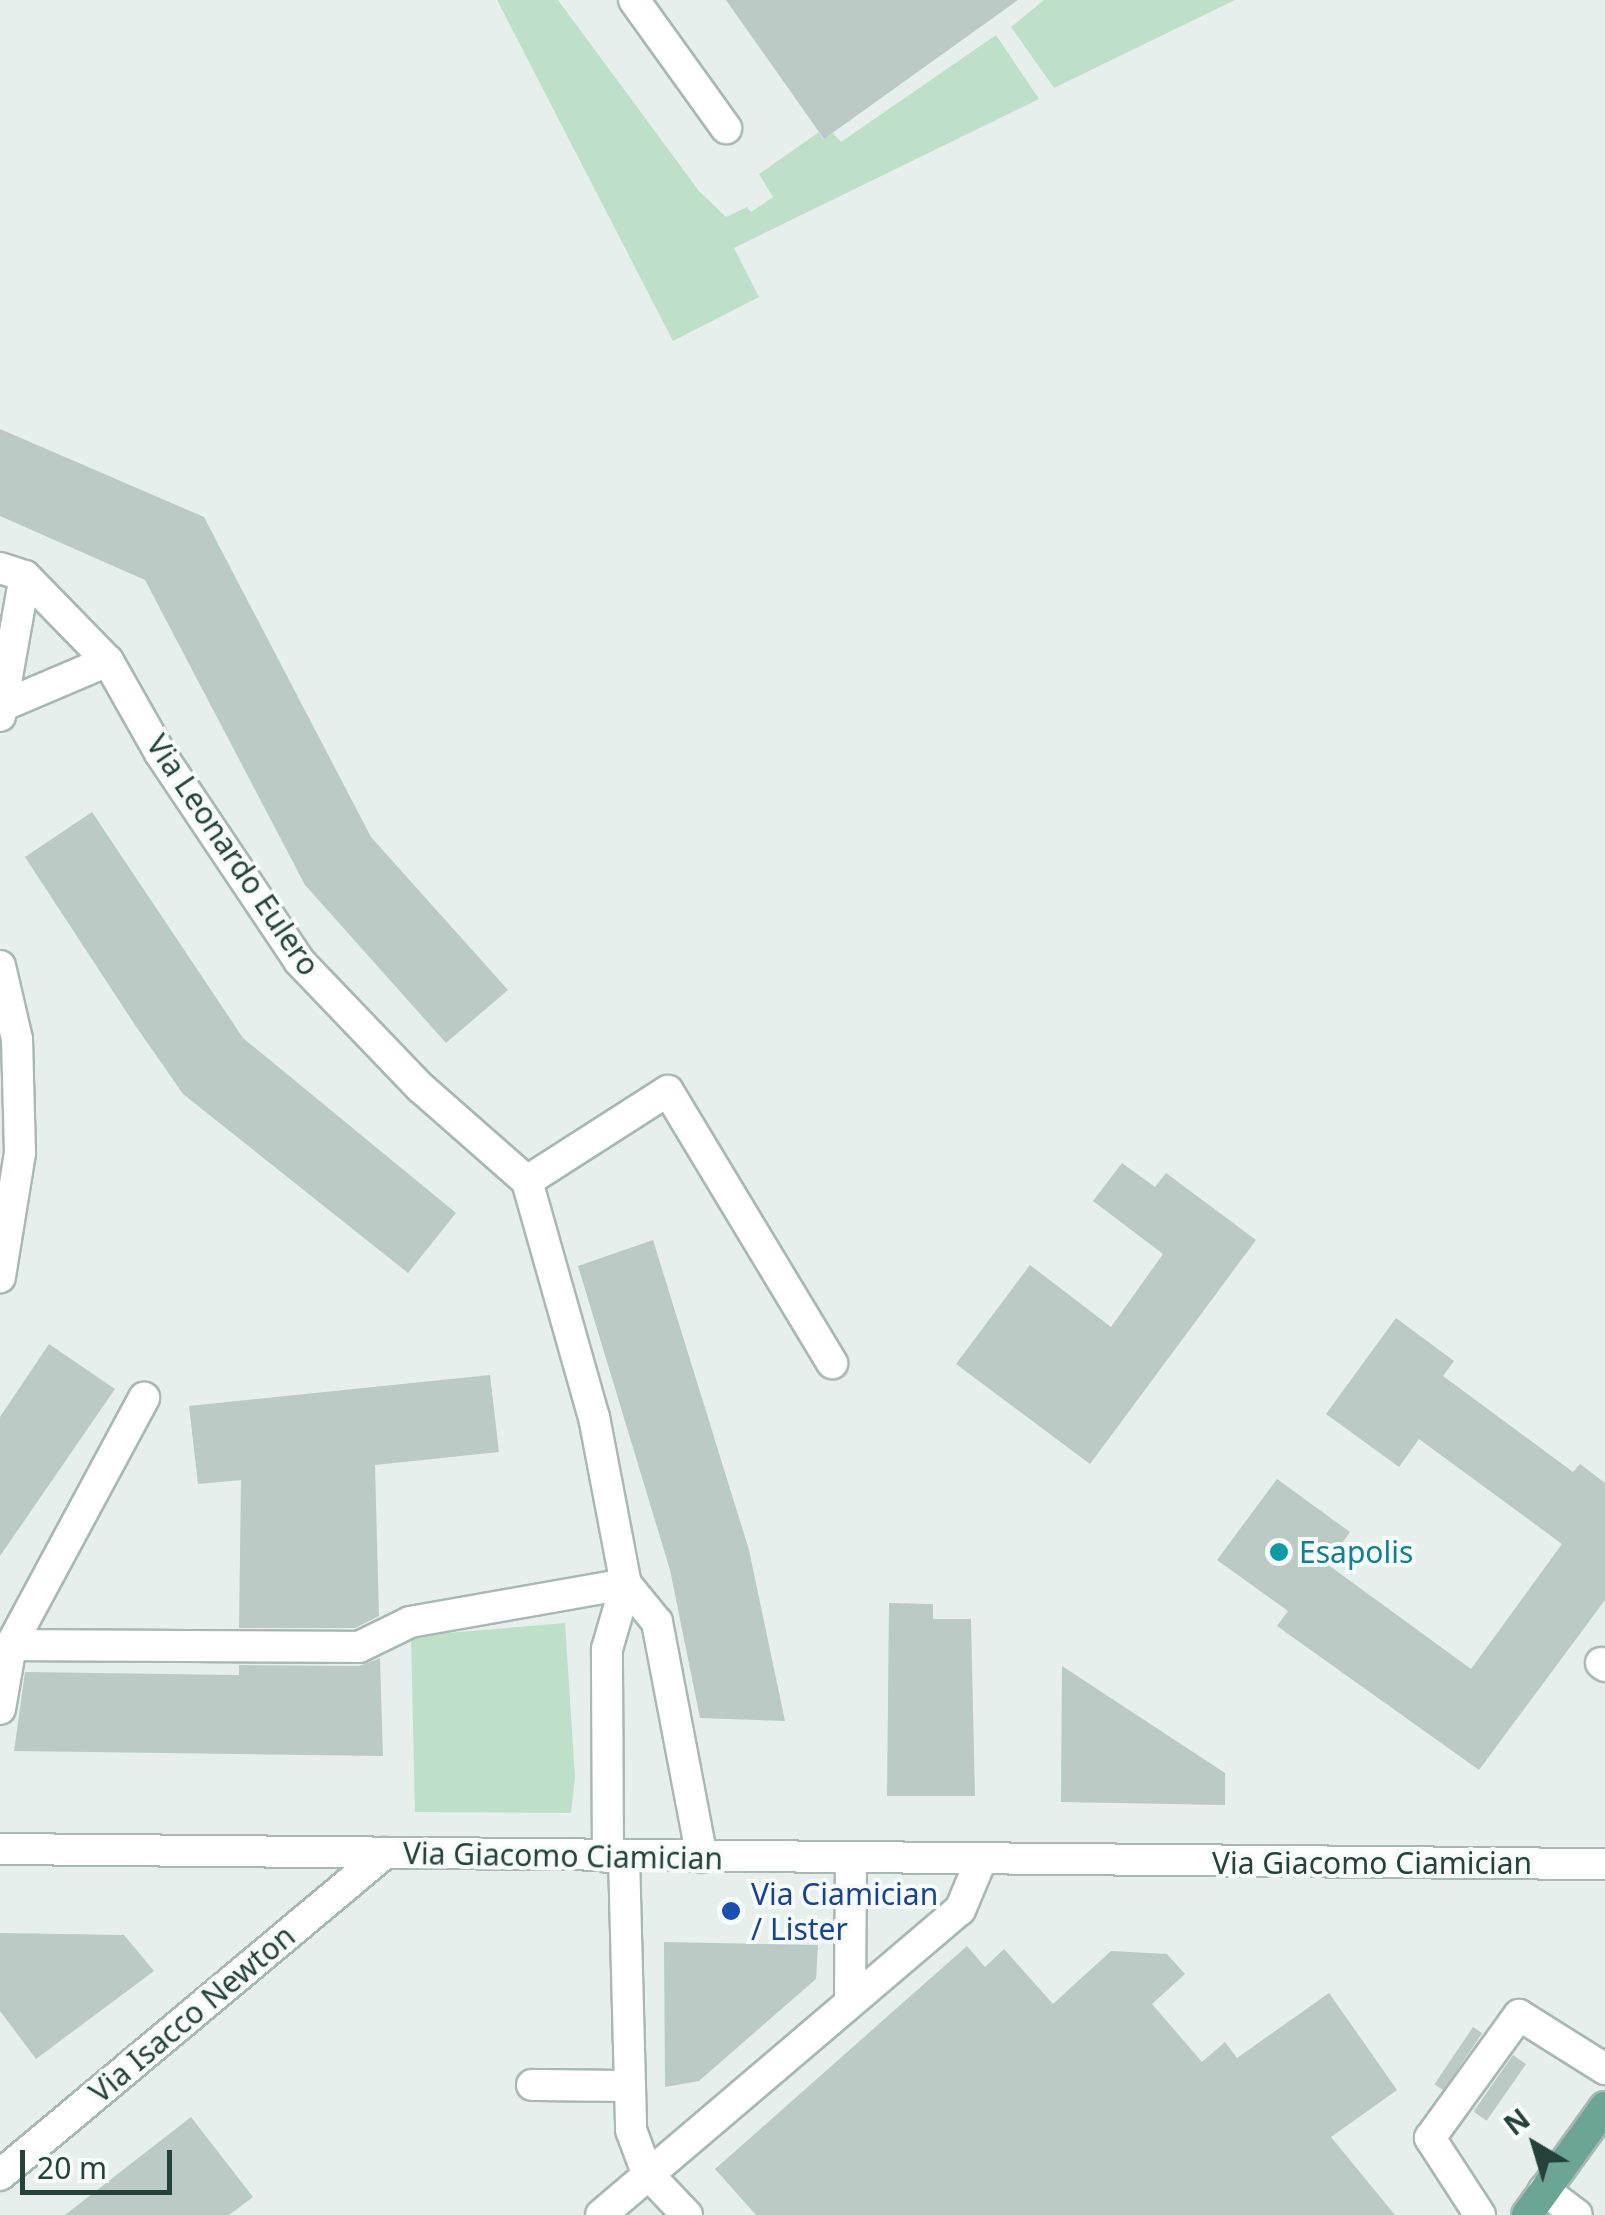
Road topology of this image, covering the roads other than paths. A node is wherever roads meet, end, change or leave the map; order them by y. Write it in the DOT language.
graph roads {
  1 [pos="634,0"];
  2 [pos="726,128"];
  3 [pos="12,572"];
  4 [pos="108,661"];
  5 [pos="1,711"];
  6 [pos="0,966"];
  7 [pos="527,1181"];
  8 [pos="0,1277"];
  9 [pos="832,1363"];
  10 [pos="144,1398"];
  11 [pos="626,1584"];
  12 [pos="11,1645"];
  13 [pos="0,1709"];
  14 [pos="0,1849"];
  15 [pos="384,1853"];
  16 [pos="616,1857"];
  17 [pos="702,1857"];
  18 [pos="851,1859"];
  19 [pos="981,1860"];
  20 [pos="1605,1864"];
  21 [pos="850,1998"];
  22 [pos="1605,2068"];
  23 [pos="532,2085"];
  24 [pos="630,2086"];
  25 [pos="1605,2107"];
  26 [pos="648,2173"];
  27 [pos="0,2174"];
  28 [pos="1535,2203"];
  29 [pos="601,2215"];
  30 [pos="688,2215"];
  31 [pos="1480,2215"];
  32 [pos="1577,2215"];
  1 -- 2 [label="street"];
  3 -- 4 [label="street, Via Leonardo Eulero"];
  3 -- 5 [label="street"];
  4 -- 5 [label="street"];
  4 -- 7 [label="street, Via Leonardo Eulero"];
  6 -- 8 [label="street"];
  7 -- 9 [label="street"];
  7 -- 11 [label="street"];
  10 -- 12 [label="street"];
  11 -- 12 [label="street"];
  11 -- 16 [label="street"];
  11 -- 17 [label="street"];
  12 -- 13 [label="street"];
  14 -- 15 [label="street, Via Giacomo Ciamician"];
  15 -- 16 [label="street, Via Giacomo Ciamician"];
  15 -- 27 [label="street, Via Isacco Newton"];
  16 -- 17 [label="street, Via Giacomo Ciamician"];
  16 -- 24 [label="street"];
  17 -- 18 [label="street, Via Giacomo Ciamician"];
  18 -- 19 [label="street, Via Giacomo Ciamician"];
  18 -- 21 [label="street"];
  19 -- 20 [label="street, Via Giacomo Ciamician"];
  19 -- 21 [label="street"];
  21 -- 26 [label="street"];
  22 -- 31 [label="street"];
  23 -- 24 [label="street"];
  24 -- 26 [label="street"];
  25 -- 28 [label="main road"];
  26 -- 29 [label="street"];
  26 -- 30 [label="street"];
  28 -- 32 [label="street"];
}
